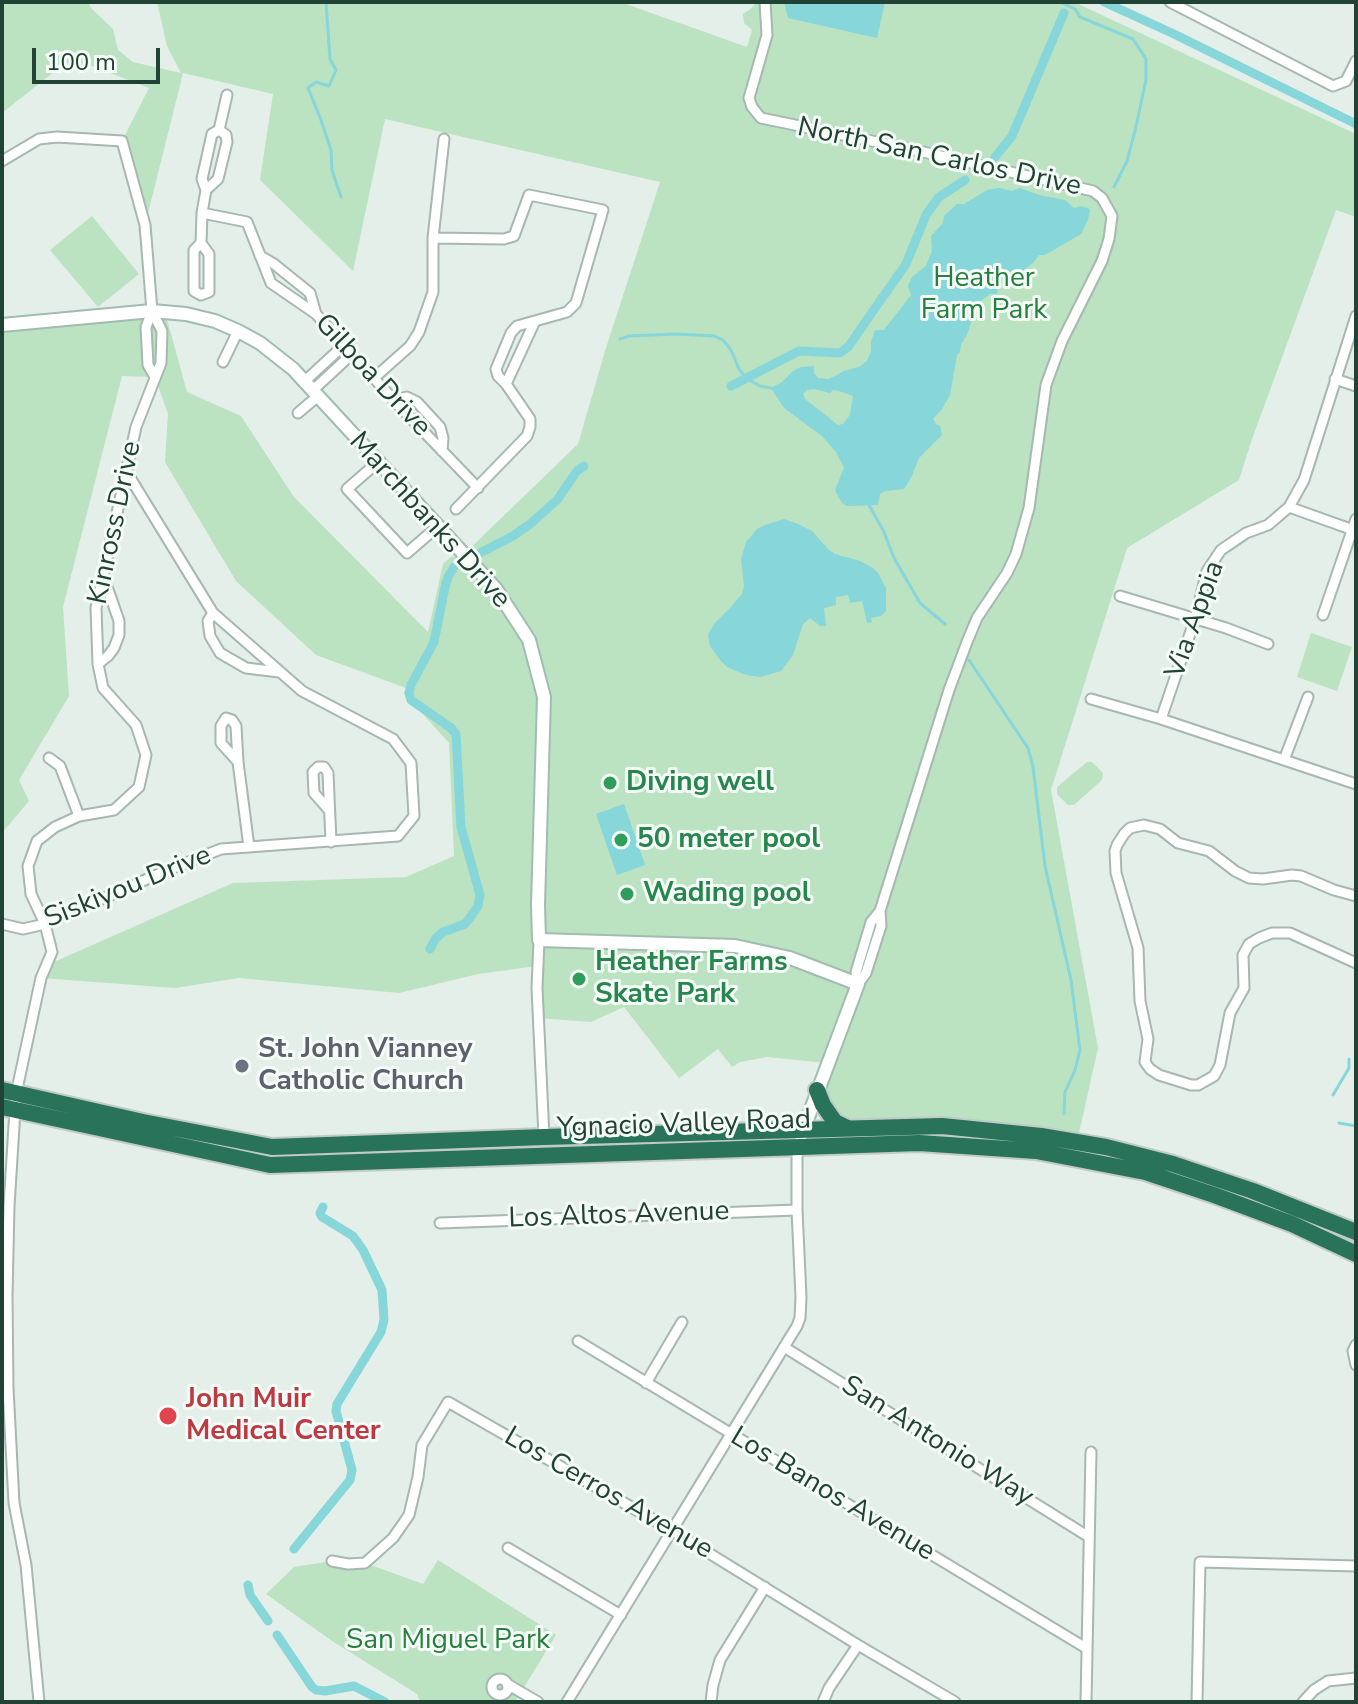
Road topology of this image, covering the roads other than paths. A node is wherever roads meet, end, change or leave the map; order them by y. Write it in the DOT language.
graph roads {
  1 [pos="765,2"];
  2 [pos="1170,2"];
  3 [pos="1356,61"];
  4 [pos="227,95"];
  5 [pos="219,130"];
  6 [pos="444,139"];
  7 [pos="2,161"];
  8 [pos="206,190"];
  9 [pos="202,213"];
  10 [pos="433,235"];
  11 [pos="201,243"];
  12 [pos="260,256"];
  13 [pos="152,311"];
  14 [pos="316,314"];
  15 [pos="1356,316"];
  16 [pos="535,321"];
  17 [pos="2,325"];
  18 [pos="238,331"];
  19 [pos="344,345"];
  20 [pos="352,354"];
  21 [pos="223,362"];
  22 [pos="155,377"];
  23 [pos="374,378"];
  24 [pos="1335,379"];
  25 [pos="506,384"];
  26 [pos="1356,386"];
  27 [pos="312,389"];
  28 [pos="393,400"];
  29 [pos="298,413"];
  30 [pos="442,451"];
  31 [pos="378,462"];
  32 [pos="126,471"];
  33 [pos="478,488"];
  34 [pos="1289,507"];
  35 [pos="456,509"];
  36 [pos="1356,519"];
  37 [pos="437,527"];
  38 [pos="1354,530"];
  39 [pos="104,578"];
  40 [pos="1120,596"];
  41 [pos="213,613"];
  42 [pos="1323,615"];
  43 [pos="1195,619"];
  44 [pos="1268,644"];
  45 [pos="98,664"];
  46 [pos="281,672"];
  47 [pos="1308,697"];
  48 [pos="1091,699"];
  49 [pos="1161,719"];
  50 [pos="49,758"];
  51 [pos="1284,760"];
  52 [pos="238,762"];
  53 [pos="1356,784"];
  54 [pos="328,809"];
  55 [pos="79,816"];
  56 [pos="331,842"];
  57 [pos="249,847"];
  58 [pos="1356,896"];
  59 [pos="2,924"];
  60 [pos="45,924"];
  61 [pos="539,940"];
  62 [pos="1356,963"];
  63 [pos="858,984"];
  64 [pos="817,1090"];
  65 [pos="8,1100"];
  66 [pos="847,1128"];
  67 [pos="1037,1135"];
  68 [pos="544,1137"];
  69 [pos="800,1138"];
  70 [pos="983,1146"];
  71 [pos="797,1210"];
  72 [pos="440,1223"];
  73 [pos="1356,1232"];
  74 [pos="1356,1254"];
  75 [pos="682,1322"];
  76 [pos="578,1341"];
  77 [pos="1356,1345"];
  78 [pos="784,1347"];
  79 [pos="1356,1365"];
  80 [pos="646,1383"];
  81 [pos="733,1434"];
  82 [pos="1091,1452"];
  83 [pos="2,1503"];
  84 [pos="14,1503"];
  85 [pos="673,1531"];
  86 [pos="1089,1537"];
  87 [pos="508,1548"];
  88 [pos="332,1561"];
  89 [pos="1356,1566"];
  90 [pos="765,1587"];
  91 [pos="621,1615"];
  92 [pos="858,1645"];
  93 [pos="1086,1648"];
  94 [pos="1356,1678"];
  95 [pos="507,1684"];
  96 [pos="951,1701"];
  97 [pos="39,1702"];
  98 [pos="538,1702"];
  99 [pos="567,1702"];
  100 [pos="711,1702"];
  101 [pos="823,1702"];
  102 [pos="1086,1702"];
  103 [pos="1197,1702"];
  104 [pos="1303,1702"];
  1 -- 63 [label="street, North San Carlos Drive"];
  2 -- 3 [label="street"];
  4 -- 5 [label="street"];
  5 -- 8 [label="street"];
  5 -- 8 [label="street"];
  6 -- 10 [label="street"];
  7 -- 13 [label="street, Kinross Drive"];
  8 -- 9 [label="street"];
  9 -- 11 [label="street"];
  9 -- 12 [label="street, Gilboa Drive"];
  10 -- 16 [label="street"];
  10 -- 23 [label="street"];
  11 -- 11 [label="street"];
  12 -- 14 [label="street, Gilboa Drive"];
  12 -- 14 [label="street"];
  13 -- 17 [label="street, Marchbanks Drive"];
  13 -- 18 [label="street, Marchbanks Drive"];
  13 -- 22 [label="street, Kinross Drive"];
  13 -- 22 [label="street, Kinross Drive"];
  14 -- 19 [label="street, Gilboa Drive"];
  15 -- 24 [label="street, Via Appia"];
  16 -- 25 [label="street"];
  16 -- 25 [label="street"];
  18 -- 21 [label="street"];
  18 -- 27 [label="street, Marchbanks Drive"];
  19 -- 20 [label="street, Gilboa Drive"];
  19 -- 27 [label="street"];
  20 -- 23 [label="street, Gilboa Drive"];
  20 -- 27 [label="street"];
  22 -- 32 [label="street, Kinross Drive"];
  23 -- 28 [label="street, Gilboa Drive"];
  24 -- 26 [label="street"];
  24 -- 34 [label="street, Via Appia"];
  25 -- 33 [label="street"];
  27 -- 29 [label="street"];
  27 -- 31 [label="street, Marchbanks Drive"];
  28 -- 30 [label="street, Gilboa Drive"];
  28 -- 30 [label="street"];
  30 -- 33 [label="street, Gilboa Drive"];
  31 -- 37 [label="street, Marchbanks Drive"];
  31 -- 37 [label="street"];
  32 -- 39 [label="street, Kinross Drive"];
  32 -- 41 [label="street, Siskiyou Drive"];
  33 -- 35 [label="street"];
  34 -- 38 [label="street"];
  34 -- 43 [label="street, Via Appia"];
  36 -- 38 [label="street"];
  37 -- 61 [label="street, Marchbanks Drive"];
  38 -- 42 [label="street"];
  39 -- 45 [label="street, Kinross Drive"];
  39 -- 45 [label="street"];
  40 -- 43 [label="street"];
  41 -- 46 [label="street, Siskiyou Drive"];
  41 -- 46 [label="street, Siskiyou Drive"];
  43 -- 44 [label="street"];
  43 -- 49 [label="street, Via Appia"];
  45 -- 55 [label="street, Kinross Drive"];
  46 -- 56 [label="street, Siskiyou Drive"];
  47 -- 51 [label="street"];
  48 -- 49 [label="street"];
  49 -- 51 [label="street"];
  50 -- 55 [label="street"];
  51 -- 53 [label="street"];
  52 -- 57 [label="street"];
  54 -- 56 [label="street"];
  55 -- 60 [label="street, Kinross Drive"];
  56 -- 57 [label="street, Siskiyou Drive"];
  57 -- 60 [label="street, Siskiyou Drive"];
  58 -- 62 [label="street"];
  59 -- 60 [label="street, Siskiyou Drive"];
  60 -- 65 [label="street, Kinross Drive"];
  61 -- 63 [label="street"];
  61 -- 68 [label="street, Marchbanks Drive"];
  63 -- 64 [label="street, North San Carlos Drive"];
  64 -- 66 [label="highway"];
  64 -- 69 [label="street, North San Carlos Drive"];
  65 -- 68 [label="highway, Ygnacio Valley Road"];
  65 -- 69 [label="highway, Ygnacio Valley Road"];
  65 -- 84 [label="street, Kinross Drive"];
  66 -- 67 [label="highway, Ygnacio Valley Road"];
  66 -- 69 [label="highway, Ygnacio Valley Road"];
  67 -- 70 [label="highway"];
  67 -- 73 [label="highway, Ygnacio Valley Road"];
  68 -- 69 [label="highway, Ygnacio Valley Road"];
  69 -- 70 [label="highway, Ygnacio Valley Road"];
  69 -- 71 [label="street"];
  70 -- 74 [label="highway, Ygnacio Valley Road"];
  71 -- 72 [label="street, Los Altos Avenue"];
  71 -- 78 [label="street"];
  75 -- 80 [label="street"];
  76 -- 80 [label="street, Los Banos Avenue"];
  77 -- 79 [label="street"];
  78 -- 81 [label="street"];
  78 -- 86 [label="street, San Antonio Way"];
  80 -- 81 [label="street, Los Banos Avenue"];
  81 -- 85 [label="street"];
  81 -- 93 [label="street, Los Banos Avenue"];
  82 -- 86 [label="street"];
  83 -- 84 [label="street"];
  84 -- 97 [label="street, Kinross Drive"];
  85 -- 88 [label="street, Los Cerros Avenue"];
  85 -- 90 [label="street, Los Cerros Avenue"];
  85 -- 91 [label="street"];
  86 -- 93 [label="street"];
  87 -- 91 [label="street"];
  89 -- 103 [label="street"];
  90 -- 92 [label="street, Los Cerros Avenue"];
  90 -- 100 [label="street"];
  91 -- 99 [label="street"];
  92 -- 96 [label="street, Los Cerros Avenue"];
  92 -- 101 [label="street"];
  93 -- 102 [label="street"];
  94 -- 104 [label="street"];
  95 -- 98 [label="street"];
}
